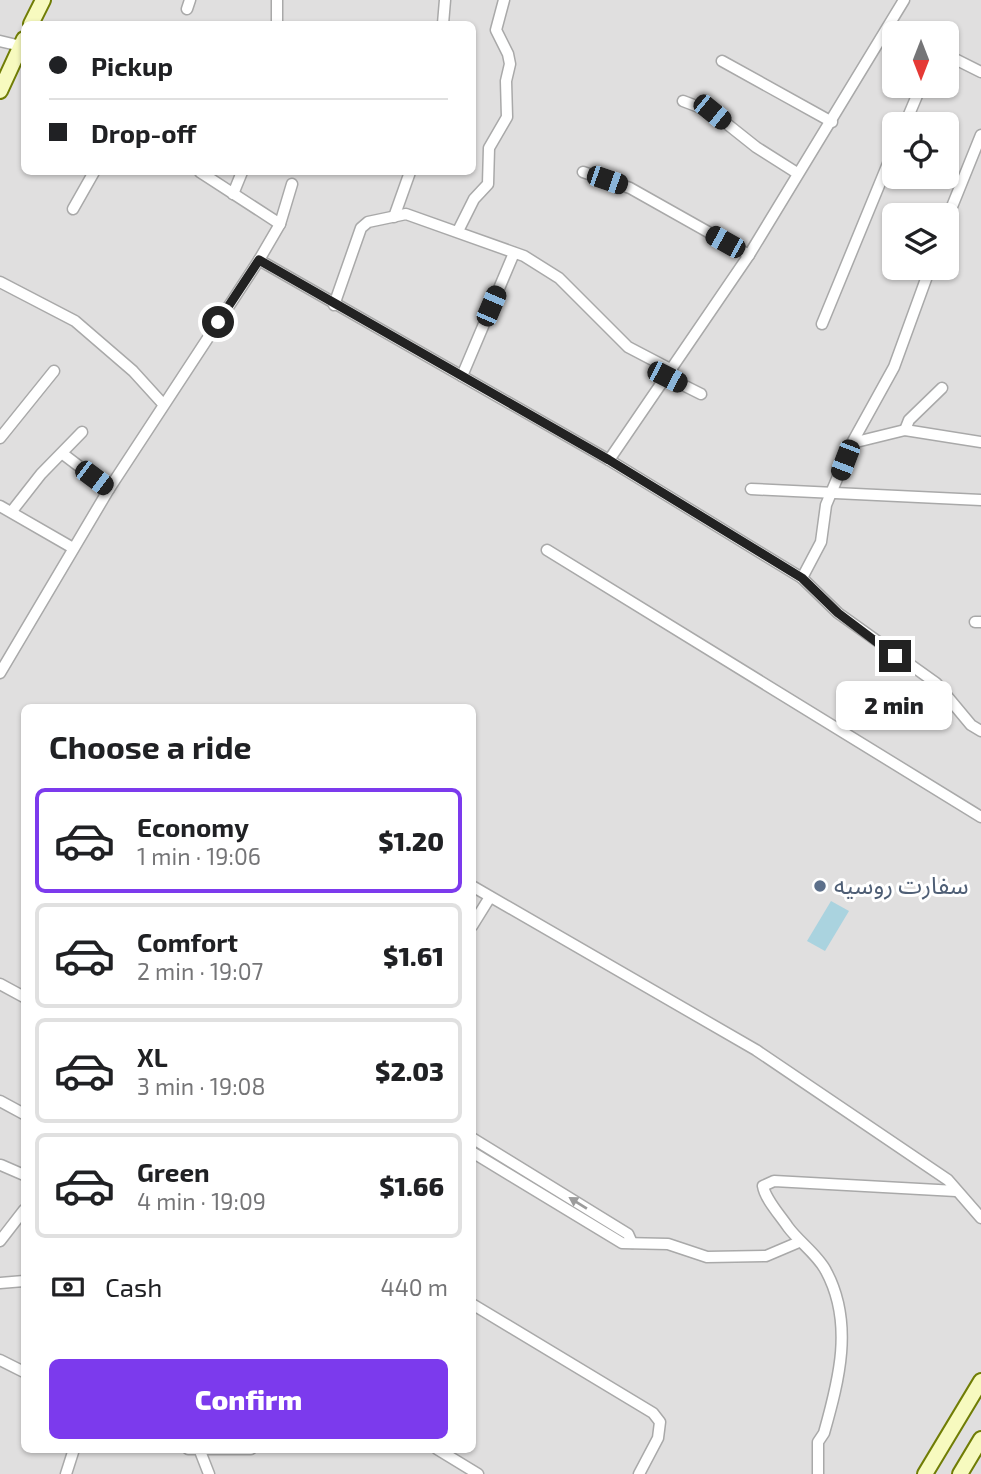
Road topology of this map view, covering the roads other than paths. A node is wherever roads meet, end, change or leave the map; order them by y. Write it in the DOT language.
graph roads {
  1 [pos="43,0"];
  2 [pos="277,0"];
  3 [pos="445,0"];
  4 [pos="504,0"];
  5 [pos="904,0"];
  6 [pos="32,21"];
  7 [pos="277,21"];
  8 [pos="443,21"];
  9 [pos="0,41"];
  10 [pos="21,49"];
  11 [pos="21,51"];
  12 [pos="722,61"];
  13 [pos="959,61"];
  14 [pos="981,72"];
  15 [pos="0,91"];
  16 [pos="683,101"];
  17 [pos="832,122"];
  18 [pos="981,135"];
  19 [pos="583,172"];
  20 [pos="797,173"];
  21 [pos="92,175"];
  22 [pos="204,175"];
  23 [pos="241,175"];
  24 [pos="409,175"];
  25 [pos="882,178"];
  26 [pos="292,184"];
  27 [pos="233,194"];
  28 [pos="953,203"];
  29 [pos="73,209"];
  30 [pos="394,217"];
  31 [pos="279,224"];
  32 [pos="458,231"];
  33 [pos="514,253"];
  34 [pos="748,255"];
  35 [pos="259,260"];
  36 [pos="926,280"];
  37 [pos="0,282"];
  38 [pos="334,305"];
  39 [pos="822,324"];
  40 [pos="54,370"];
  41 [pos="670,373"];
  42 [pos="462,376"];
  43 [pos="942,388"];
  44 [pos="701,394"];
  45 [pos="163,404"];
  46 [pos="905,430"];
  47 [pos="82,432"];
  48 [pos="0,438"];
  49 [pos="981,442"];
  50 [pos="852,443"];
  51 [pos="63,454"];
  52 [pos="609,460"];
  53 [pos="109,489"];
  54 [pos="751,489"];
  55 [pos="832,495"];
  56 [pos="981,500"];
  57 [pos="0,506"];
  58 [pos="12,511"];
  59 [pos="73,548"];
  60 [pos="547,550"];
  61 [pos="802,578"];
  62 [pos="3,661"];
  63 [pos="0,673"];
  64 [pos="981,730"];
  65 [pos="981,817"];
  66 [pos="476,888"];
  67 [pos="490,897"];
  68 [pos="476,920"];
  69 [pos="0,984"];
  70 [pos="21,995"];
  71 [pos="0,1101"];
  72 [pos="21,1112"];
  73 [pos="476,1140"];
  74 [pos="476,1154"];
  75 [pos="512,1162"];
  76 [pos="1,1165"];
  77 [pos="505,1172"];
  78 [pos="21,1173"];
  79 [pos="540,1180"];
  80 [pos="533,1189"];
  81 [pos="956,1191"];
  82 [pos="21,1213"];
  83 [pos="981,1218"];
  84 [pos="1,1236"];
  85 [pos="799,1242"];
  86 [pos="632,1243"];
  87 [pos="21,1281"];
  88 [pos="0,1283"];
  89 [pos="476,1306"];
  90 [pos="0,1360"];
  91 [pos="21,1370"];
  92 [pos="981,1381"];
  93 [pos="981,1439"];
  94 [pos="73,1453"];
  95 [pos="201,1453"];
  96 [pos="444,1453"];
  97 [pos="66,1474"];
  98 [pos="209,1474"];
  99 [pos="478,1474"];
  100 [pos="639,1474"];
  101 [pos="818,1474"];
  102 [pos="925,1474"];
  103 [pos="960,1474"];
  1 -- 6 [label="street"];
  2 -- 7 [label="street"];
  3 -- 8 [label="street"];
  4 -- 32 [label="street"];
  5 -- 17 [label="street"];
  9 -- 10 [label="street"];
  11 -- 15 [label="street"];
  12 -- 17 [label="street"];
  13 -- 14 [label="street"];
  16 -- 20 [label="street"];
  17 -- 20 [label="street"];
  18 -- 28 [label="street"];
  19 -- 34 [label="street"];
  20 -- 34 [label="street"];
  21 -- 29 [label="street"];
  22 -- 27 [label="street"];
  23 -- 27 [label="street"];
  24 -- 30 [label="street"];
  25 -- 39 [label="street"];
  26 -- 31 [label="street"];
  27 -- 31 [label="street"];
  30 -- 32 [label="street"];
  30 -- 38 [label="street"];
  31 -- 35 [label="street"];
  32 -- 33 [label="street"];
  33 -- 41 [label="street"];
  33 -- 42 [label="street"];
  34 -- 41 [label="street"];
  35 -- 38 [label="street"];
  35 -- 45 [label="street"];
  36 -- 50 [label="street"];
  37 -- 45 [label="street"];
  38 -- 42 [label="street"];
  40 -- 48 [label="street"];
  41 -- 44 [label="street"];
  41 -- 52 [label="street"];
  42 -- 52 [label="street"];
  43 -- 46 [label="street"];
  45 -- 53 [label="street"];
  46 -- 49 [label="street"];
  46 -- 50 [label="street"];
  47 -- 51 [label="street"];
  50 -- 55 [label="street"];
  51 -- 53 [label="street"];
  51 -- 58 [label="street"];
  52 -- 61 [label="street"];
  53 -- 59 [label="street"];
  54 -- 55 [label="street"];
  55 -- 56 [label="street"];
  55 -- 61 [label="street"];
  57 -- 58 [label="street"];
  58 -- 59 [label="street"];
  59 -- 62 [label="street"];
  60 -- 65 [label="street"];
  61 -- 64 [label="street"];
  62 -- 63 [label="street"];
  66 -- 67 [label="street"];
  67 -- 68 [label="street"];
  67 -- 81 [label="street"];
  69 -- 70 [label="street"];
  71 -- 72 [label="street"];
  73 -- 75 [label="street"];
  74 -- 77 [label="street"];
  75 -- 77 [label="street"];
  75 -- 79 [label="street"];
  76 -- 78 [label="street"];
  77 -- 80 [label="street"];
  79 -- 80 [label="street"];
  86 -- 79 [label="street, one-way"];
  80 -- 86 [label="street"];
  81 -- 83 [label="street"];
  81 -- 85 [label="street"];
  82 -- 84 [label="street"];
  85 -- 86 [label="street"];
  85 -- 101 [label="street"];
  87 -- 88 [label="street"];
  89 -- 100 [label="street"];
  90 -- 91 [label="street"];
  92 -- 102 [label="street"];
  93 -- 103 [label="street"];
  94 -- 97 [label="street"];
  95 -- 98 [label="street"];
  96 -- 99 [label="street"];
}
